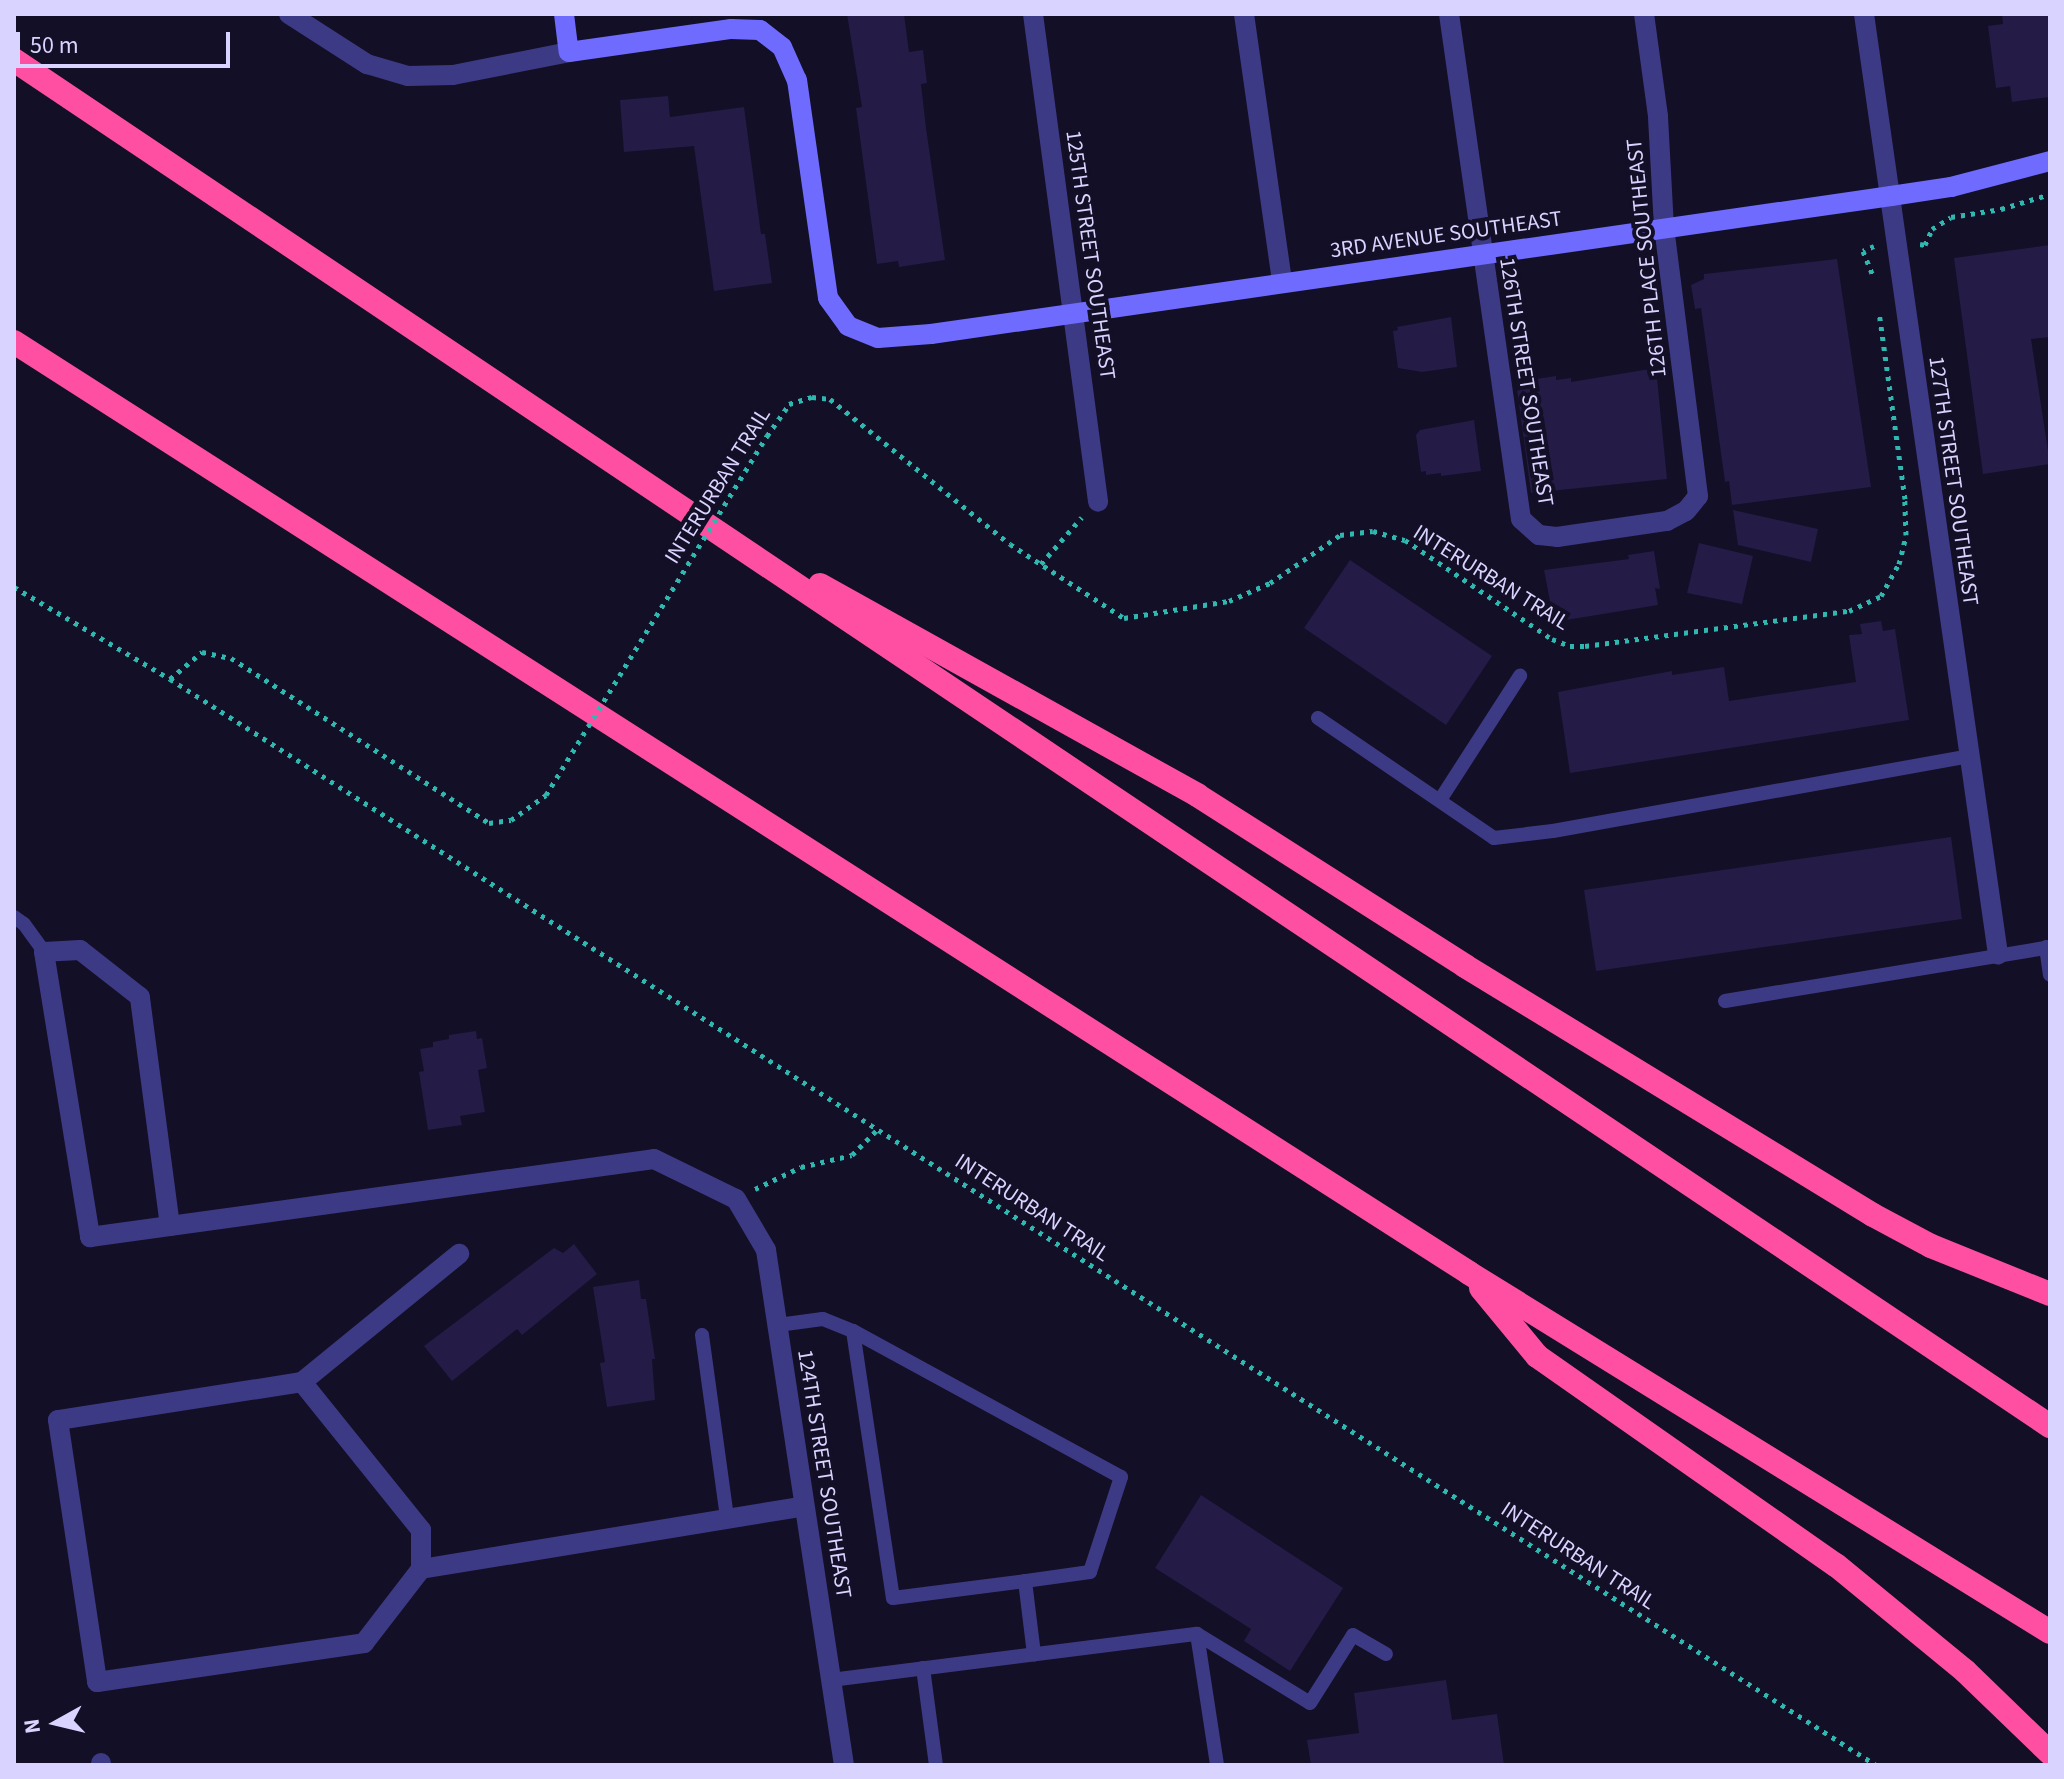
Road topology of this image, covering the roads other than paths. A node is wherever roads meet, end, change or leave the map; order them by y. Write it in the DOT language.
graph roads {
  1 [pos="289,14"];
  2 [pos="564,14"];
  3 [pos="1033,14"];
  4 [pos="1244,14"];
  5 [pos="1449,14"];
  6 [pos="1644,14"];
  7 [pos="1864,14"];
  8 [pos="569,52"];
  9 [pos="14,60"];
  10 [pos="2050,161"];
  11 [pos="1891,196"];
  12 [pos="1664,228"];
  13 [pos="1482,254"];
  14 [pos="1282,282"];
  15 [pos="1074,314"];
  16 [pos="14,342"];
  17 [pos="1698,496"];
  18 [pos="1098,502"];
  19 [pos="675,504"];
  20 [pos="1520,676"];
  21 [pos="1318,718"];
  22 [pos="1969,756"];
  23 [pos="1440,800"];
  24 [pos="14,917"];
  25 [pos="2048,947"];
  26 [pos="44,952"];
  27 [pos="1998,954"];
  28 [pos="2050,975"];
  29 [pos="1725,1001"];
  30 [pos="170,1226"];
  31 [pos="459,1254"];
  32 [pos="1469,1273"];
  33 [pos="2050,1294"];
  34 [pos="778,1325"];
  35 [pos="853,1331"];
  36 [pos="702,1335"];
  37 [pos="302,1382"];
  38 [pos="2050,1426"];
  39 [pos="804,1506"];
  40 [pos="727,1518"];
  41 [pos="421,1569"];
  42 [pos="1025,1581"];
  43 [pos="2050,1632"];
  44 [pos="1197,1634"];
  45 [pos="1034,1654"];
  46 [pos="1386,1654"];
  47 [pos="923,1668"];
  48 [pos="831,1680"];
  49 [pos="2050,1753"];
  50 [pos="844,1765"];
  51 [pos="936,1765"];
  52 [pos="1217,1765"];
  1 -- 8 [label="street"];
  2 -- 8 [label="street"];
  3 -- 15 [label="street, 125TH STREET SOUTHEAST"];
  4 -- 14 [label="street"];
  5 -- 13 [label="street, 126TH STREET SOUTHEAST"];
  6 -- 12 [label="street, 126TH PLACE SOUTHEAST"];
  7 -- 11 [label="street, 127TH STREET SOUTHEAST"];
  8 -- 15 [label="street, 3RD AVENUE SOUTHEAST"];
  9 -- 19 [label="highway"];
  10 -- 11 [label="street, 3RD AVENUE SOUTHEAST"];
  11 -- 12 [label="street, 3RD AVENUE SOUTHEAST"];
  11 -- 22 [label="street, 127TH STREET SOUTHEAST"];
  12 -- 13 [label="street, 3RD AVENUE SOUTHEAST"];
  12 -- 17 [label="street, 126TH PLACE SOUTHEAST"];
  13 -- 14 [label="street, 3RD AVENUE SOUTHEAST"];
  13 -- 17 [label="street, 126TH STREET SOUTHEAST"];
  14 -- 15 [label="street, 3RD AVENUE SOUTHEAST"];
  15 -- 18 [label="street, 125TH STREET SOUTHEAST"];
  16 -- 32 [label="highway"];
  19 -- 33 [label="highway"];
  19 -- 38 [label="highway"];
  20 -- 23 [label="lane"];
  21 -- 23 [label="lane"];
  22 -- 23 [label="lane"];
  22 -- 27 [label="street, 127TH STREET SOUTHEAST"];
  24 -- 26 [label="lane"];
  25 -- 27 [label="lane"];
  25 -- 28 [label="lane"];
  26 -- 30 [label="street"];
  26 -- 30 [label="street"];
  27 -- 29 [label="lane"];
  30 -- 34 [label="street, 124TH STREET SOUTHEAST"];
  31 -- 37 [label="street"];
  32 -- 43 [label="highway"];
  32 -- 49 [label="highway"];
  34 -- 35 [label="lane"];
  34 -- 39 [label="street, 124TH STREET SOUTHEAST"];
  35 -- 42 [label="lane"];
  35 -- 42 [label="lane"];
  36 -- 40 [label="lane"];
  37 -- 41 [label="street"];
  37 -- 41 [label="street"];
  39 -- 40 [label="street"];
  39 -- 48 [label="street, 124TH STREET SOUTHEAST"];
  40 -- 41 [label="street"];
  42 -- 45 [label="lane"];
  44 -- 45 [label="lane"];
  44 -- 46 [label="lane"];
  44 -- 52 [label="lane"];
  45 -- 47 [label="lane"];
  47 -- 48 [label="lane"];
  47 -- 51 [label="lane"];
  48 -- 50 [label="street, 124TH STREET SOUTHEAST"];
}
